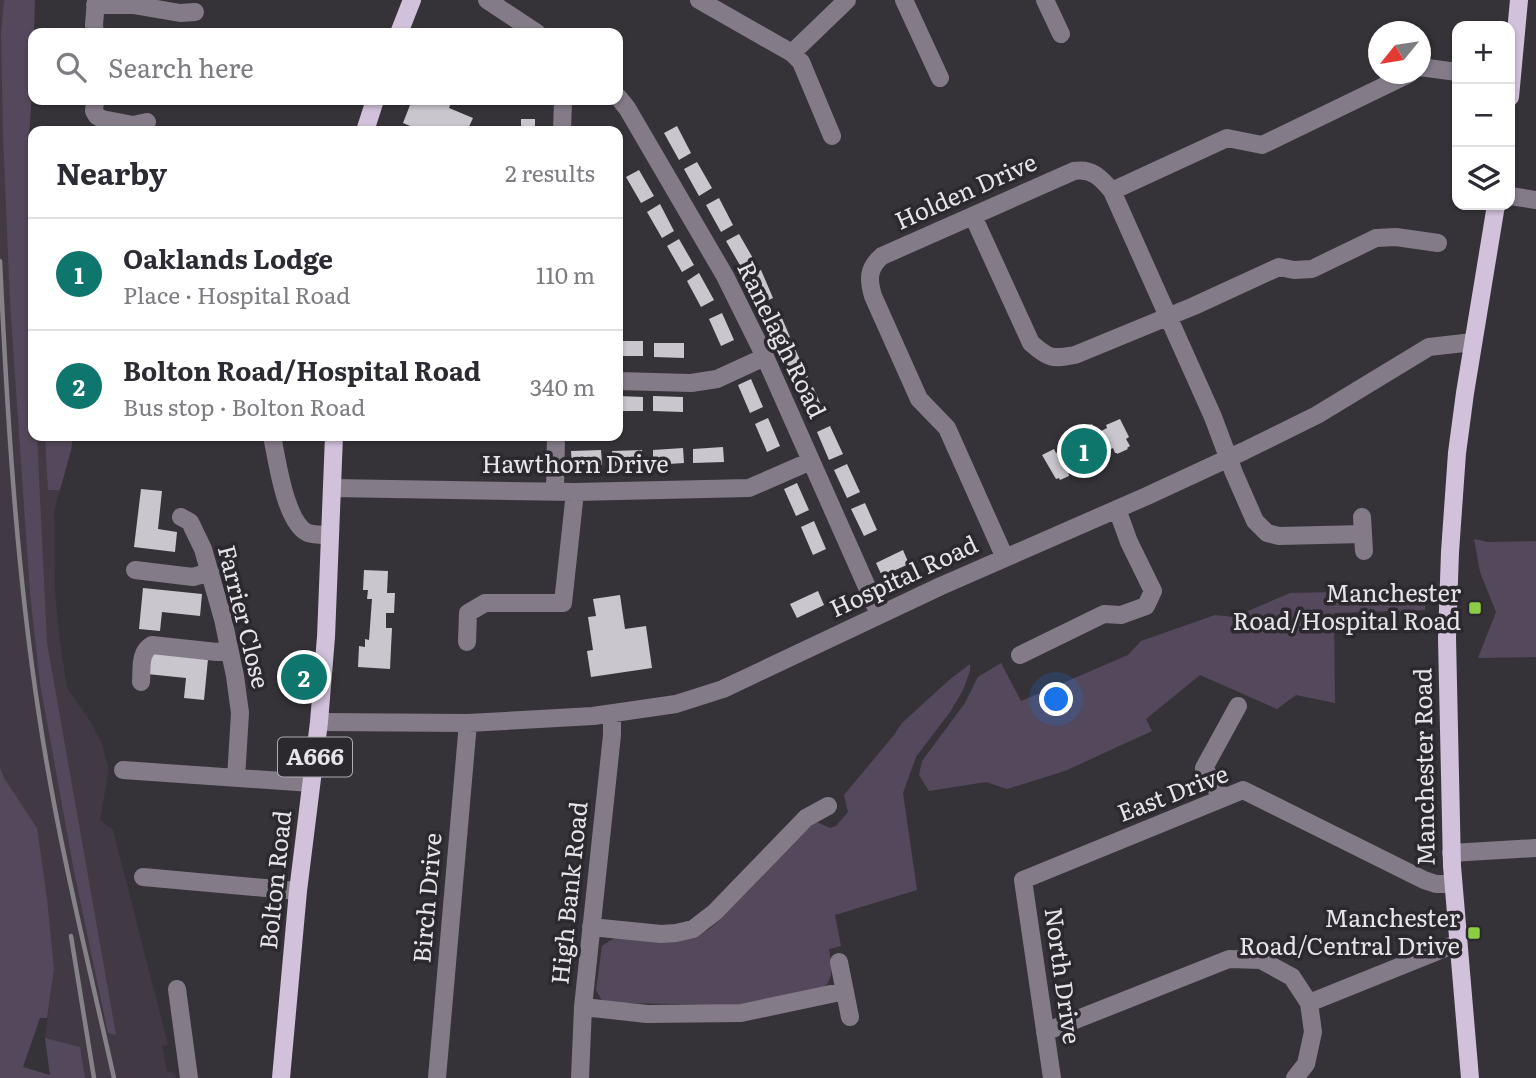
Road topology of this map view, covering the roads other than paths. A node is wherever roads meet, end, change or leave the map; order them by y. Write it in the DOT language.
graph roads {
  1 [pos="412,0"];
  2 [pos="487,0"];
  3 [pos="699,0"];
  4 [pos="847,0"];
  5 [pos="904,0"];
  6 [pos="1045,0"];
  7 [pos="1518,0"];
  8 [pos="95,2"];
  9 [pos="186,19"];
  10 [pos="95,28"];
  11 [pos="401,28"];
  12 [pos="529,28"];
  13 [pos="1061,34"];
  14 [pos="792,53"];
  15 [pos="1431,68"];
  16 [pos="1452,71"];
  17 [pos="940,78"];
  18 [pos="1388,84"];
  19 [pos="1510,84"];
  20 [pos="623,103"];
  21 [pos="95,105"];
  22 [pos="373,105"];
  23 [pos="563,105"];
  24 [pos="147,121"];
  25 [pos="367,126"];
  26 [pos="562,126"];
  27 [pos="832,136"];
  28 [pos="1112,191"];
  29 [pos="1515,197"];
  30 [pos="1536,200"];
  31 [pos="1495,210"];
  32 [pos="973,216"];
  33 [pos="1438,243"];
  34 [pos="1167,316"];
  35 [pos="1473,342"];
  36 [pos="765,358"];
  37 [pos="623,382"];
  38 [pos="273,441"];
  39 [pos="334,441"];
  40 [pos="556,441"];
  41 [pos="1228,457"];
  42 [pos="811,461"];
  43 [pos="332,488"];
  44 [pos="555,491"];
  45 [pos="575,492"];
  46 [pos="1117,509"];
  47 [pos="181,517"];
  48 [pos="1363,534"];
  49 [pos="330,535"];
  50 [pos="1004,558"];
  51 [pos="135,570"];
  52 [pos="210,572"];
  53 [pos="879,614"];
  54 [pos="467,642"];
  55 [pos="229,650"];
  56 [pos="1020,655"];
  57 [pos="141,682"];
  58 [pos="1238,706"];
  59 [pos="612,714"];
  60 [pos="319,722"];
  61 [pos="468,723"];
  62 [pos="123,771"];
  63 [pos="236,778"];
  64 [pos="312,783"];
  65 [pos="1222,798"];
  66 [pos="828,806"];
  67 [pos="1536,848"];
  68 [pos="1451,853"];
  69 [pos="144,877"];
  70 [pos="1023,880"];
  71 [pos="1453,884"];
  72 [pos="298,891"];
  73 [pos="591,927"];
  74 [pos="1458,943"];
  75 [pos="839,962"];
  76 [pos="177,989"];
  77 [pos="845,991"];
  78 [pos="1309,1003"];
  79 [pos="583,1007"];
  80 [pos="850,1017"];
  81 [pos="1045,1032"];
  82 [pos="188,1078"];
  83 [pos="281,1078"];
  84 [pos="437,1078"];
  85 [pos="580,1078"];
  86 [pos="1052,1078"];
  87 [pos="1295,1078"];
  88 [pos="1470,1078"];
  1 -- 11 [label="main road"];
  2 -- 12 [label="street"];
  3 -- 14 [label="street"];
  4 -- 14 [label="street"];
  5 -- 17 [label="street"];
  6 -- 13 [label="street"];
  7 -- 19 [label="main road"];
  8 -- 9 [label="street"];
  8 -- 10 [label="street"];
  14 -- 27 [label="street"];
  15 -- 16 [label="street"];
  18 -- 28 [label="street"];
  20 -- 36 [label="street, Ranelagh Road"];
  21 -- 24 [label="street"];
  22 -- 25 [label="main road"];
  23 -- 26 [label="street"];
  28 -- 32 [label="street, Holden Drive"];
  28 -- 34 [label="street, Holden Drive"];
  29 -- 30 [label="street"];
  31 -- 35 [label="main road, Manchester Road"];
  32 -- 34 [label="street"];
  32 -- 50 [label="street, Holden Drive"];
  33 -- 34 [label="street"];
  34 -- 41 [label="street, Holden Drive"];
  35 -- 41 [label="street, Hospital Road"];
  35 -- 68 [label="main road, Manchester Road"];
  36 -- 37 [label="street"];
  36 -- 42 [label="street, Ranelagh Road"];
  38 -- 49 [label="street"];
  39 -- 43 [label="main road, Bolton Road / A666"];
  40 -- 44 [label="street"];
  41 -- 46 [label="street, Hospital Road"];
  41 -- 48 [label="street, Holden Drive"];
  42 -- 45 [label="street, Hawthorn Drive"];
  42 -- 53 [label="street, Ranelagh Road"];
  43 -- 44 [label="street, Hawthorn Drive"];
  43 -- 49 [label="main road, Bolton Road / A666"];
  44 -- 45 [label="street, Hawthorn Drive"];
  45 -- 54 [label="street"];
  46 -- 50 [label="street, Hospital Road"];
  46 -- 56 [label="street"];
  47 -- 52 [label="street, Farrier Close"];
  49 -- 60 [label="main road, Bolton Road / A666"];
  50 -- 53 [label="street, Hospital Road"];
  51 -- 52 [label="street"];
  52 -- 55 [label="street, Farrier Close"];
  53 -- 59 [label="street, Hospital Road"];
  55 -- 57 [label="street"];
  55 -- 63 [label="street, Farrier Close"];
  58 -- 65 [label="street"];
  59 -- 61 [label="street, Hospital Road"];
  59 -- 73 [label="street, High Bank Road"];
  60 -- 61 [label="street, Hospital Road"];
  60 -- 64 [label="main road, Bolton Road / A666"];
  61 -- 84 [label="street, Birch Drive"];
  62 -- 63 [label="street"];
  63 -- 64 [label="street"];
  64 -- 72 [label="main road, Bolton Road / A666"];
  65 -- 70 [label="street, East Drive"];
  65 -- 71 [label="street, East Drive"];
  66 -- 73 [label="street"];
  67 -- 68 [label="street"];
  68 -- 71 [label="main road, Manchester Road"];
  69 -- 72 [label="street"];
  70 -- 81 [label="street, North Drive"];
  71 -- 74 [label="main road, Manchester Road"];
  72 -- 83 [label="main road, Bolton Road / A666"];
  73 -- 79 [label="street, High Bank Road"];
  74 -- 78 [label="street"];
  74 -- 88 [label="main road, Manchester Road"];
  75 -- 77 [label="street"];
  76 -- 82 [label="street"];
  77 -- 79 [label="street"];
  77 -- 80 [label="street"];
  78 -- 81 [label="street"];
  78 -- 87 [label="street"];
  79 -- 85 [label="street, High Bank Road"];
  81 -- 86 [label="street, North Drive"];
}
